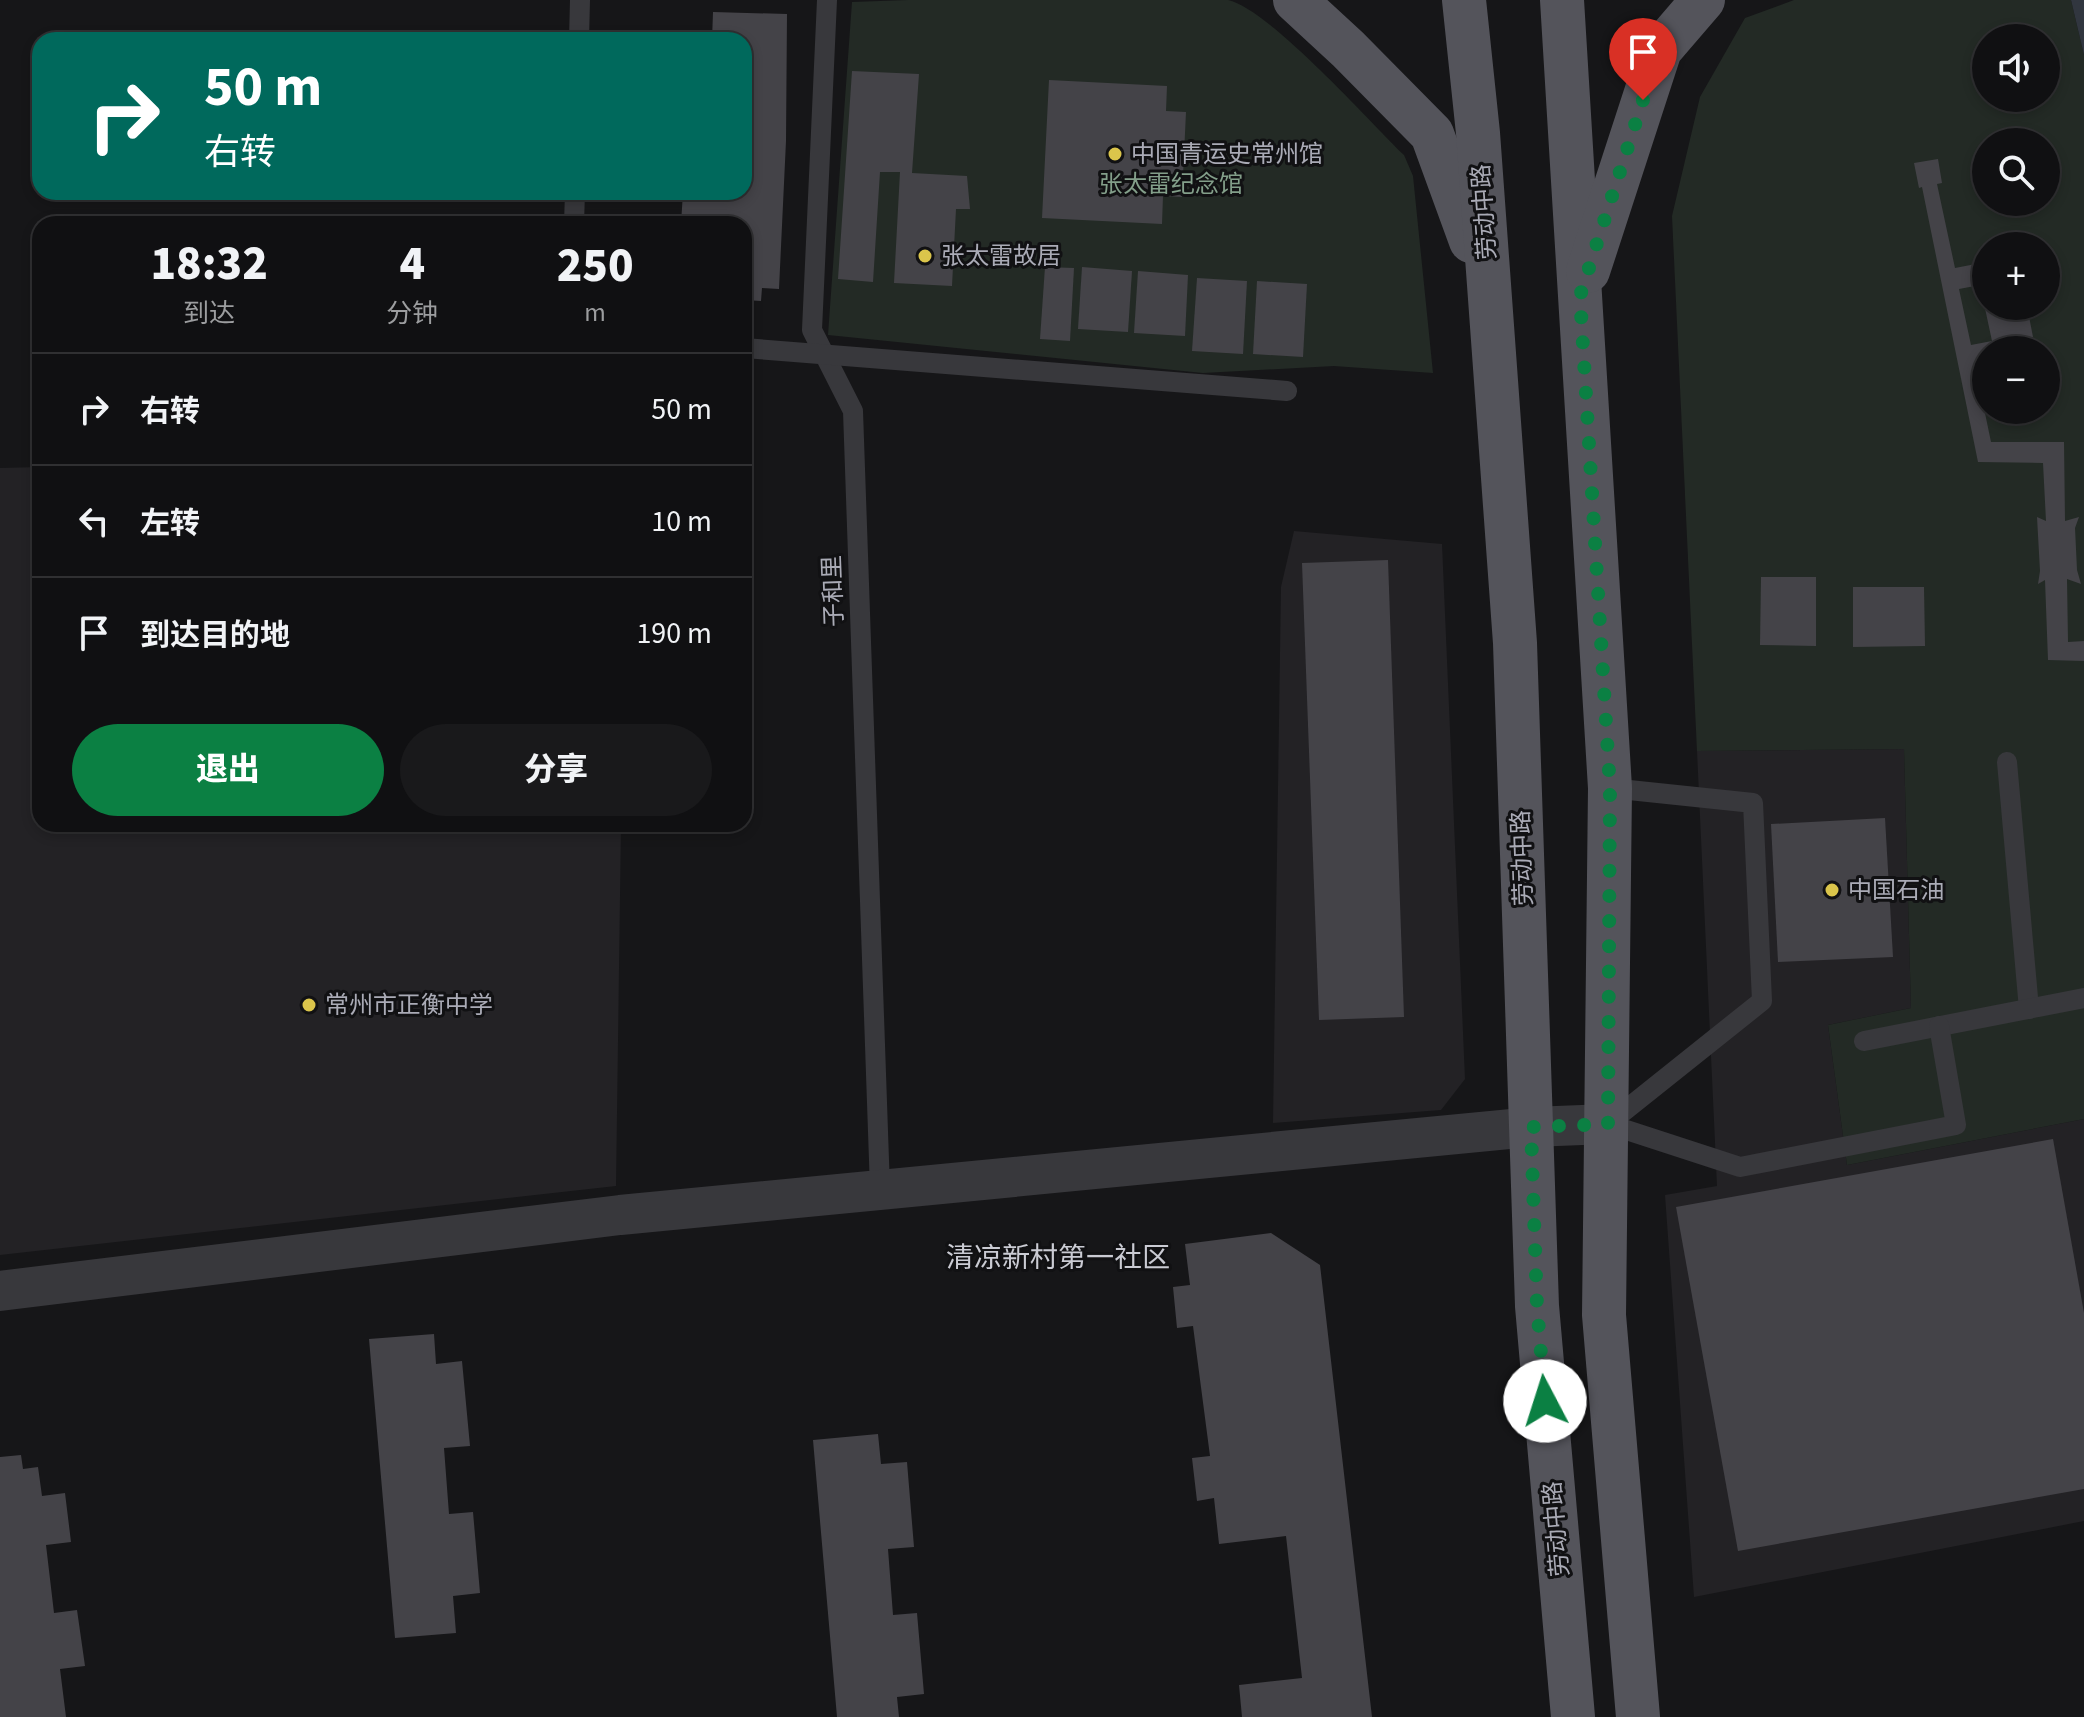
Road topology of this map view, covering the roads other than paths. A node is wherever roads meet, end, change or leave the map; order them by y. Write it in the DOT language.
graph roads {
  1 [pos="580,0"];
  2 [pos="827,0"];
  3 [pos="1295,0"];
  4 [pos="1464,0"];
  5 [pos="1562,0"];
  6 [pos="1703,0"];
  7 [pos="579,32"];
  8 [pos="1489,290"];
  9 [pos="1580,296"];
  10 [pos="752,348"];
  11 [pos="823,352"];
  12 [pos="1287,391"];
  13 [pos="2007,762"];
  14 [pos="1610,788"];
  15 [pos="2084,998"];
  16 [pos="2029,1009"];
  17 [pos="1939,1026"];
  18 [pos="1864,1041"];
  19 [pos="1608,1124"];
  20 [pos="1531,1127"];
  21 [pos="880,1189"];
  22 [pos="0,1291"];
  23 [pos="1573,1717"];
  24 [pos="1638,1717"];
  1 -- 7 [label="lane"];
  2 -- 11 [label="lane, 子和里"];
  3 -- 8 [label="main road"];
  4 -- 8 [label="main road, 劳动中路"];
  5 -- 9 [label="main road"];
  6 -- 9 [label="main road"];
  8 -- 20 [label="main road, 劳动中路"];
  9 -- 14 [label="main road"];
  10 -- 11 [label="lane"];
  11 -- 12 [label="lane"];
  11 -- 21 [label="lane, 子和里"];
  13 -- 16 [label="lane"];
  14 -- 19 [label="main road"];
  14 -- 19 [label="lane"];
  15 -- 16 [label="lane"];
  16 -- 17 [label="lane"];
  17 -- 18 [label="lane"];
  17 -- 19 [label="lane"];
  19 -- 20 [label="street"];
  19 -- 24 [label="main road"];
  20 -- 21 [label="street"];
  20 -- 23 [label="main road, 劳动中路"];
  21 -- 22 [label="street"];
}
